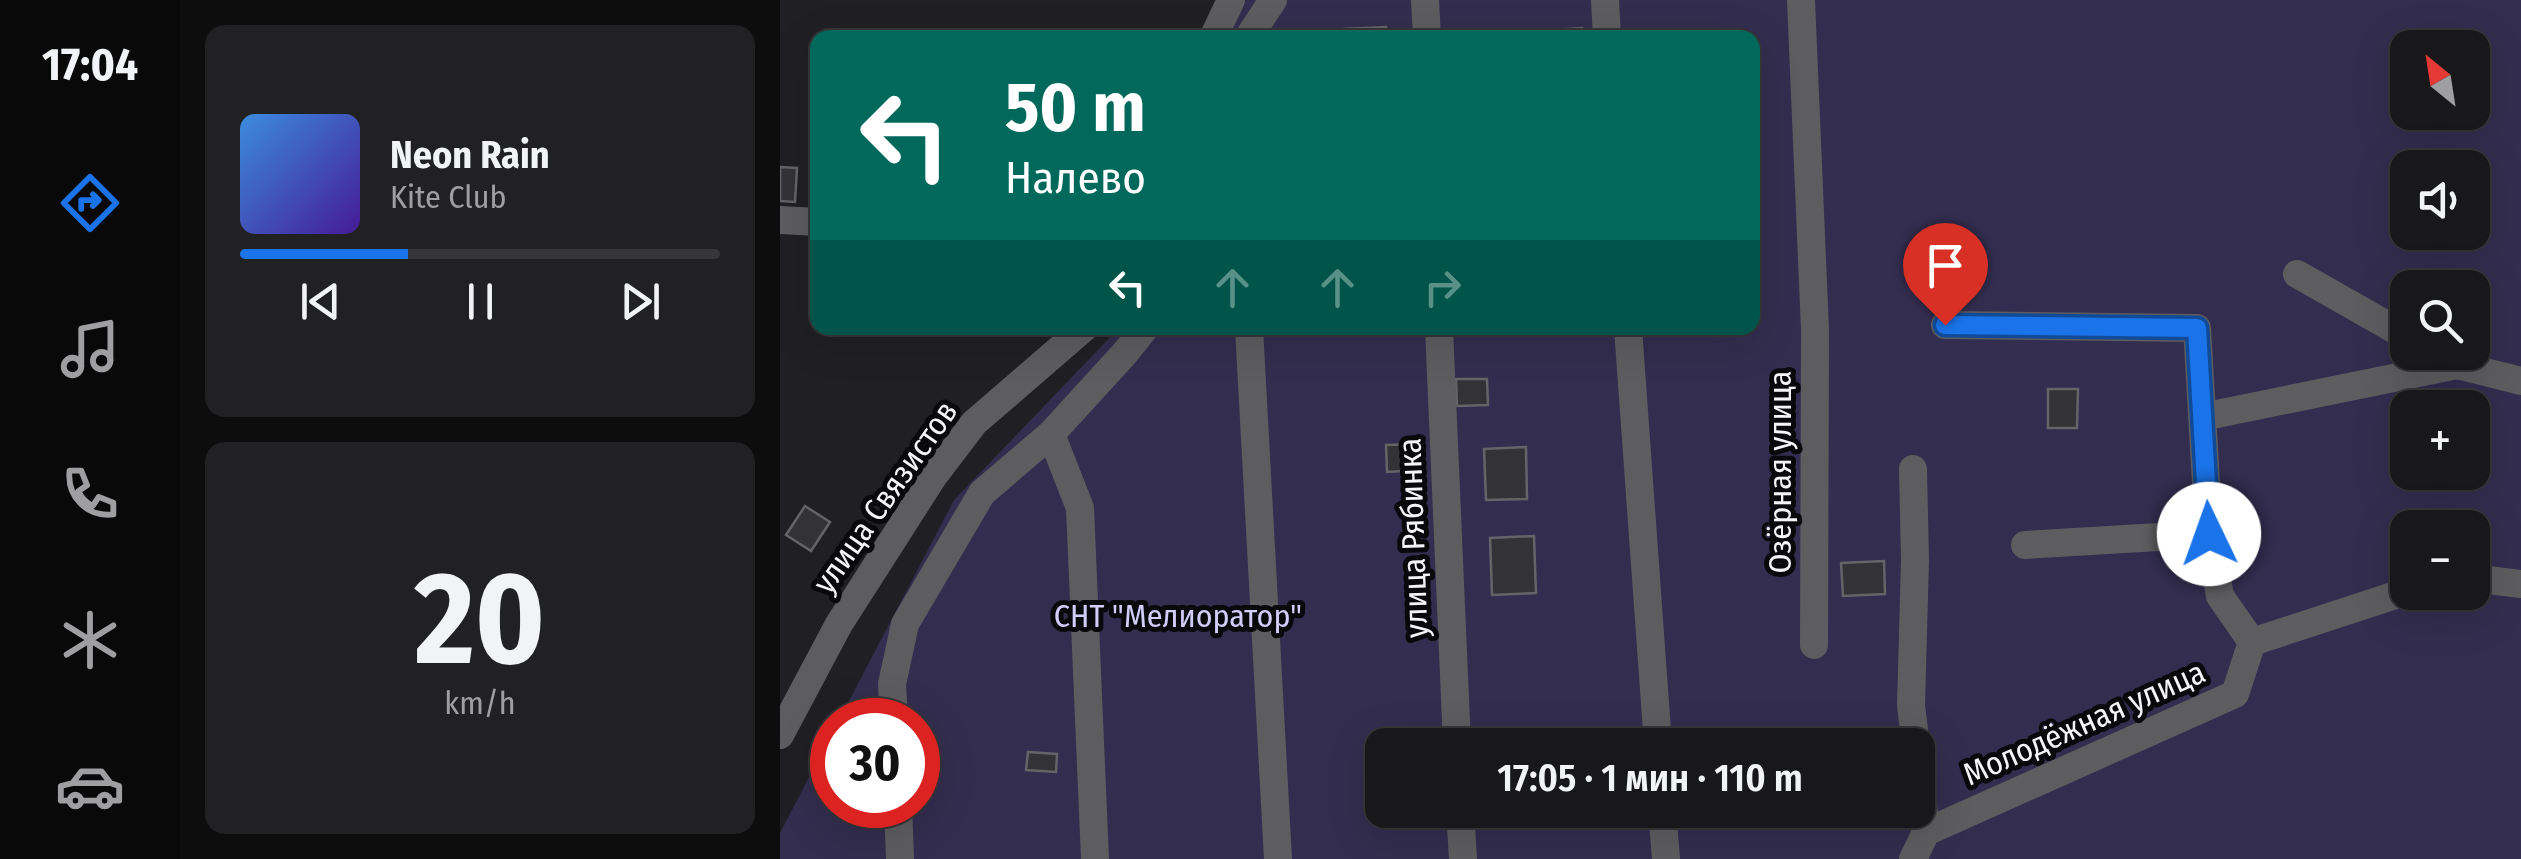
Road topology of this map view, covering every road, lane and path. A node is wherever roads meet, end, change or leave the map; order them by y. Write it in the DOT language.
graph roads {
  1 [pos="1231,0"];
  2 [pos="1273,0"];
  3 [pos="1425,0"];
  4 [pos="1604,0"];
  5 [pos="1802,0"];
  6 [pos="1217,30"];
  7 [pos="1253,30"];
  8 [pos="1427,30"];
  9 [pos="1606,30"];
  10 [pos="780,220"];
  11 [pos="810,222"];
  12 [pos="2297,274"];
  13 [pos="1945,325"];
  14 [pos="2390,327"];
  15 [pos="1076,335"];
  16 [pos="1139,335"];
  17 [pos="1248,335"];
  18 [pos="1439,335"];
  19 [pos="1629,335"];
  20 [pos="2401,370"];
  21 [pos="2484,370"];
  22 [pos="2521,381"];
  23 [pos="2202,418"];
  24 [pos="1051,434"];
  25 [pos="1913,469"];
  26 [pos="2209,534"];
  27 [pos="2026,545"];
  28 [pos="2490,580"];
  29 [pos="2521,584"];
  30 [pos="2390,597"];
  31 [pos="2252,642"];
  32 [pos="1814,645"];
  33 [pos="893,698"];
  34 [pos="1456,728"];
  35 [pos="1657,728"];
  36 [pos="1914,728"];
  37 [pos="780,735"];
  38 [pos="899,828"];
  39 [pos="1461,828"];
  40 [pos="1663,828"];
  41 [pos="1926,828"];
  42 [pos="1926,832"];
  43 [pos="900,859"];
  44 [pos="1095,859"];
  45 [pos="1278,859"];
  46 [pos="1463,859"];
  47 [pos="1666,859"];
  48 [pos="1913,859"];
  1 -- 6 [label="street"];
  2 -- 7 [label="street"];
  3 -- 8 [label="street"];
  4 -- 9 [label="street"];
  5 -- 32 [label="street, Озёрная улица"];
  10 -- 11 [label="street"];
  12 -- 14 [label="street"];
  13 -- 23 [label="street"];
  15 -- 37 [label="street, улица Связистов"];
  16 -- 24 [label="street"];
  17 -- 45 [label="street"];
  18 -- 34 [label="street, улица Рябинка"];
  19 -- 35 [label="street"];
  20 -- 23 [label="street"];
  21 -- 22 [label="street"];
  23 -- 26 [label="street"];
  24 -- 33 [label="street"];
  24 -- 44 [label="street"];
  25 -- 36 [label="street"];
  26 -- 27 [label="street"];
  26 -- 31 [label="street"];
  28 -- 29 [label="street"];
  30 -- 31 [label="street"];
  31 -- 42 [label="street, Молодёжная улица"];
  38 -- 43 [label="street"];
  39 -- 46 [label="street"];
  40 -- 47 [label="street"];
  41 -- 42 [label="street"];
  42 -- 48 [label="street"];
}
